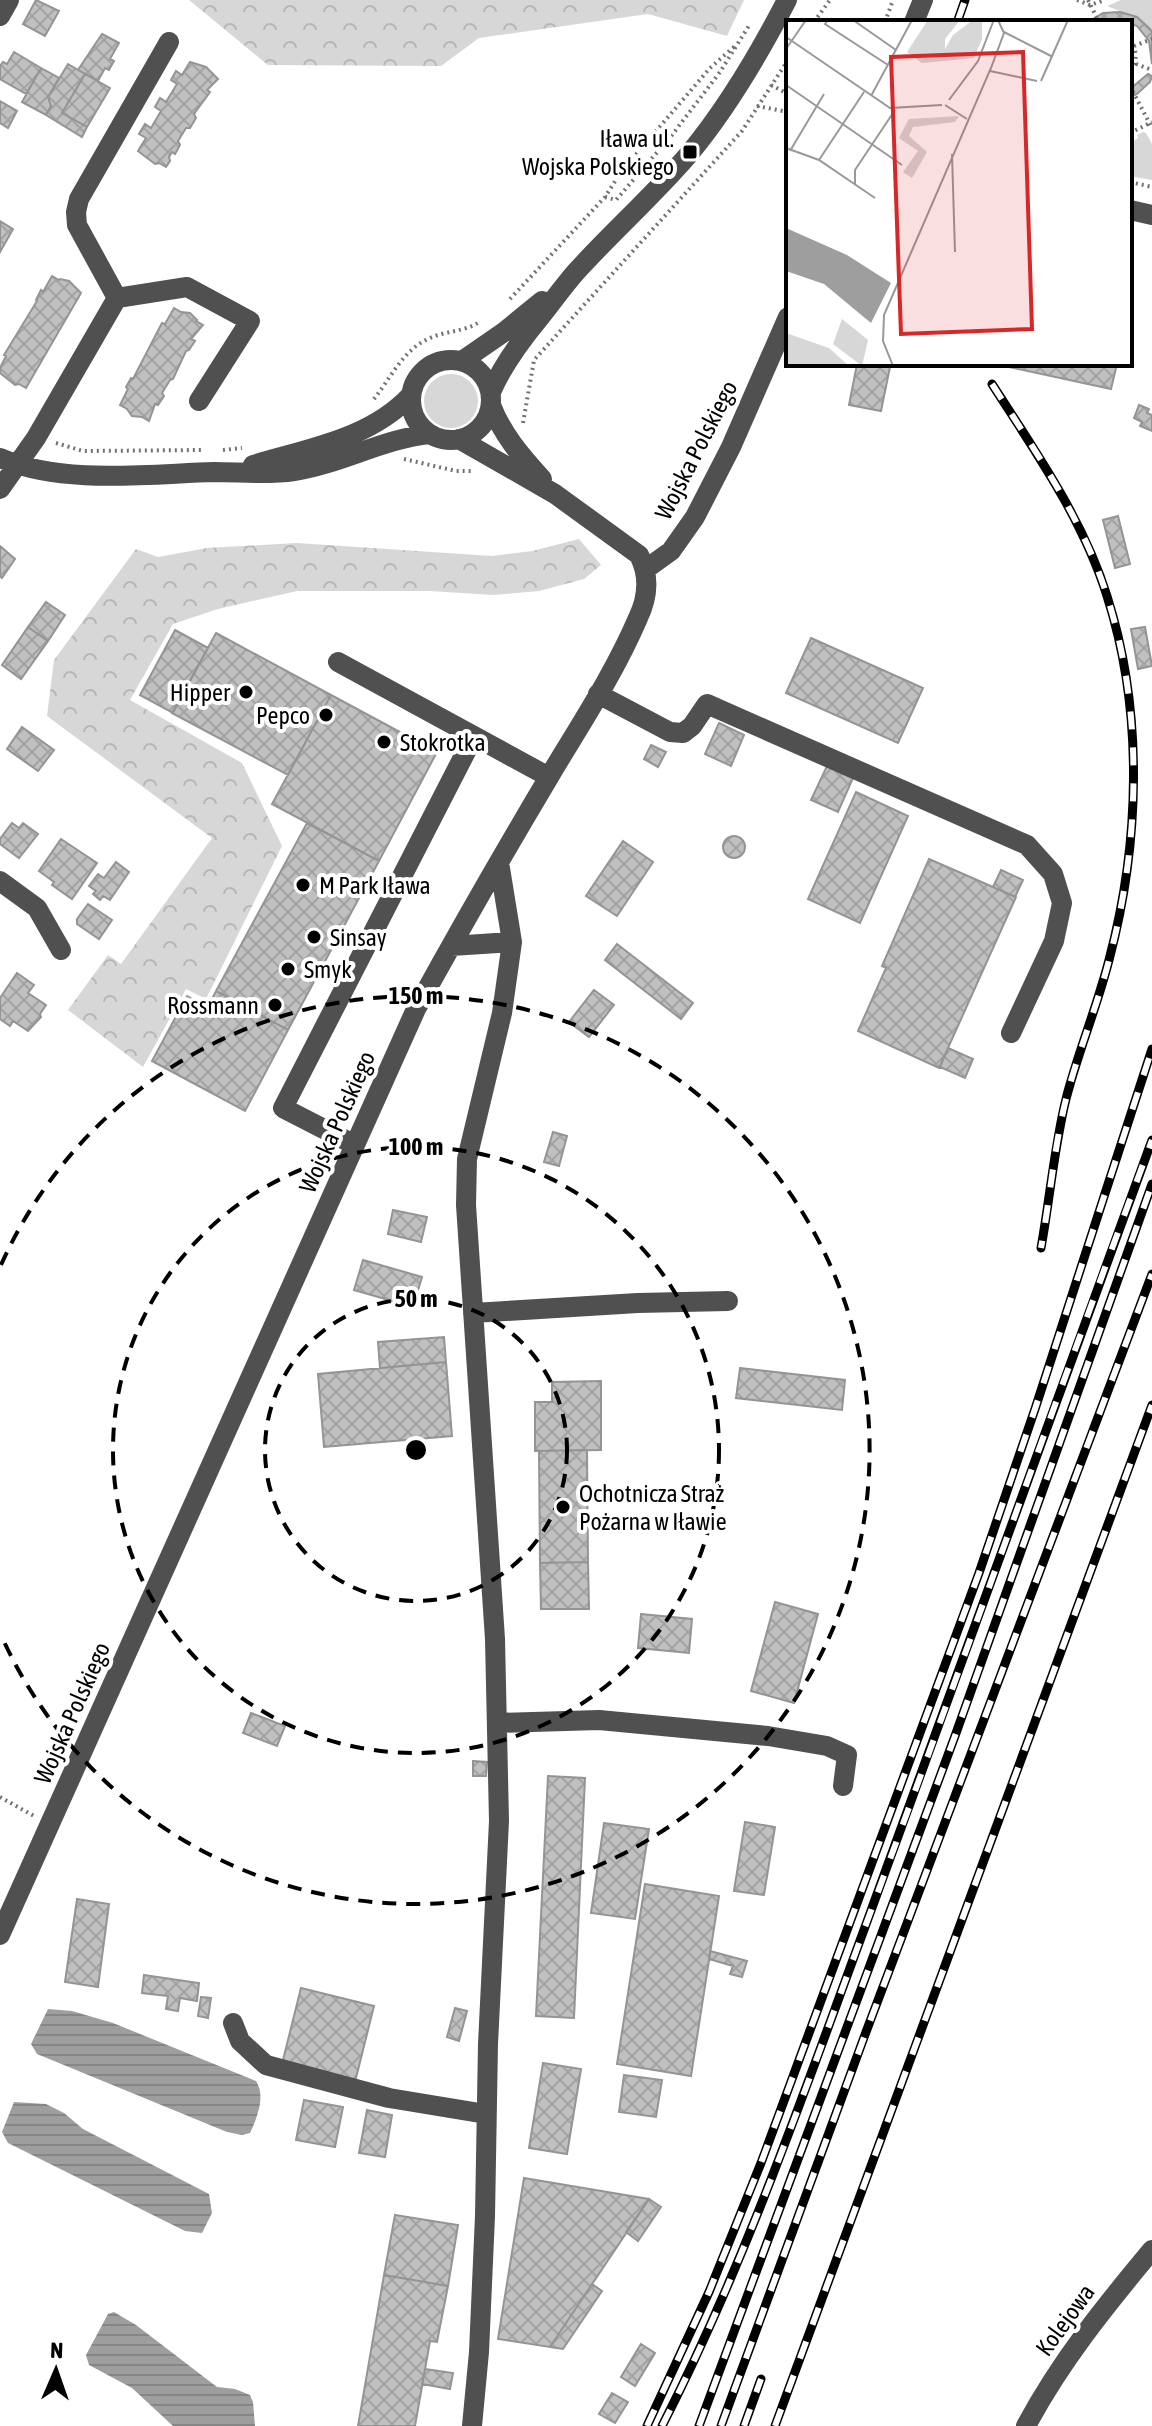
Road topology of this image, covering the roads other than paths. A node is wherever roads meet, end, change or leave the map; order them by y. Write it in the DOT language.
graph roads {
  1 [pos="9,0"];
  2 [pos="787,0"];
  3 [pos="923,0"];
  4 [pos="0,16"];
  5 [pos="915,20"];
  6 [pos="169,42"];
  7 [pos="1132,210"];
  8 [pos="1152,215"];
  9 [pos="575,274"];
  10 [pos="117,298"];
  11 [pos="786,322"];
  12 [pos="462,361"];
  13 [pos="411,395"];
  14 [pos="491,398"];
  15 [pos="199,401"];
  16 [pos="430,434"];
  17 [pos="459,439"];
  18 [pos="8,462"];
  19 [pos="228,472"];
  20 [pos="0,489"];
  21 [pos="555,494"];
  22 [pos="646,569"];
  23 [pos="338,662"];
  24 [pos="598,694"];
  25 [pos="474,736"];
  26 [pos="549,777"];
  27 [pos="499,862"];
  28 [pos="0,881"];
  29 [pos="512,942"];
  30 [pos="451,946"];
  31 [pos="61,950"];
  32 [pos="1011,1033"];
  33 [pos="355,1145"];
  34 [pos="728,1301"];
  35 [pos="473,1313"];
  36 [pos="497,1723"];
  37 [pos="843,1786"];
  38 [pos="0,1935"];
  39 [pos="233,2023"];
  40 [pos="486,2114"];
  41 [pos="1152,2250"];
  42 [pos="472,2426"];
  43 [pos="1026,2426"];
  1 -- 4 [label="street"];
  2 -- 9 [label="street"];
  3 -- 5 [label="street"];
  6 -- 10 [label="street"];
  7 -- 8 [label="street"];
  9 -- 12 [label="street"];
  9 -- 14 [label="street"];
  10 -- 15 [label="street"];
  10 -- 18 [label="street"];
  11 -- 22 [label="street, Wojska Polskiego"];
  12 -- 13 [label="street"];
  12 -- 14 [label="street"];
  13 -- 16 [label="street"];
  13 -- 19 [label="street"];
  14 -- 17 [label="street"];
  14 -- 21 [label="street"];
  16 -- 17 [label="street"];
  16 -- 19 [label="street"];
  17 -- 21 [label="street"];
  18 -- 19 [label="street"];
  18 -- 20 [label="street"];
  21 -- 22 [label="street"];
  22 -- 24 [label="street, Wojska Polskiego"];
  23 -- 25 [label="street"];
  24 -- 26 [label="street, Wojska Polskiego"];
  24 -- 32 [label="street"];
  25 -- 26 [label="street"];
  25 -- 33 [label="street"];
  26 -- 27 [label="street, Wojska Polskiego"];
  27 -- 29 [label="street"];
  27 -- 30 [label="street, Wojska Polskiego"];
  28 -- 31 [label="street"];
  29 -- 30 [label="street"];
  29 -- 35 [label="street"];
  30 -- 33 [label="street, Wojska Polskiego"];
  33 -- 38 [label="street, Wojska Polskiego"];
  34 -- 35 [label="street"];
  35 -- 36 [label="street"];
  36 -- 37 [label="street"];
  36 -- 40 [label="street"];
  39 -- 40 [label="street"];
  40 -- 42 [label="street"];
  41 -- 43 [label="street, Kolejowa"];
}
